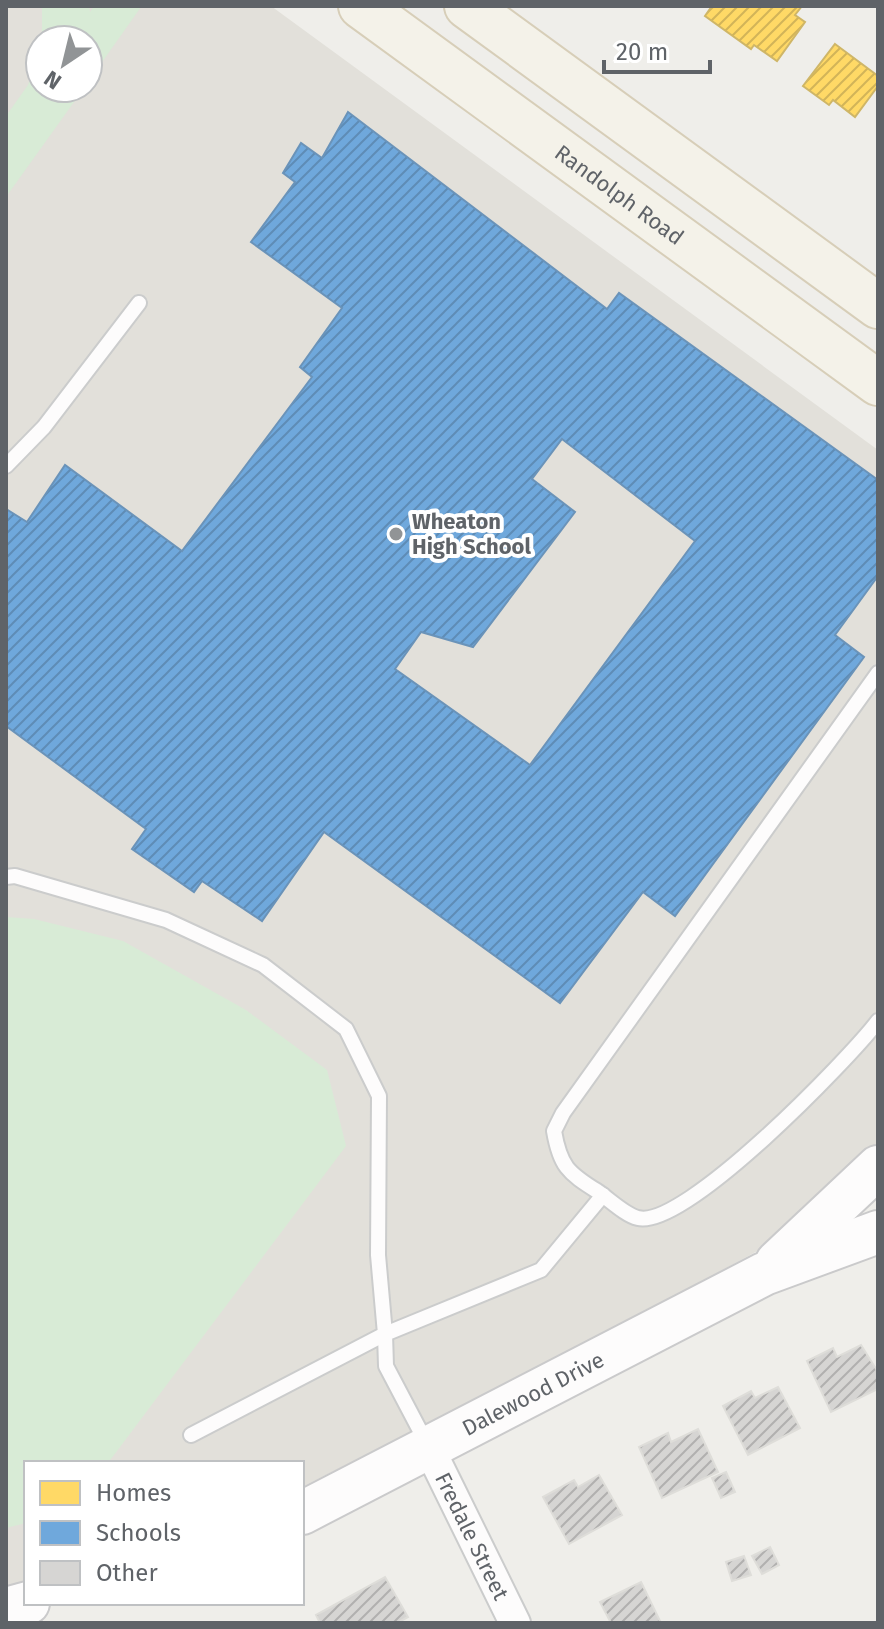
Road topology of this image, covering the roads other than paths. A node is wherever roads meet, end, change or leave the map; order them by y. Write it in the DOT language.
graph roads {
  1 [pos="361,6"];
  2 [pos="467,6"];
  3 [pos="139,303"];
  4 [pos="878,306"];
  5 [pos="878,383"];
  6 [pos="6,466"];
  7 [pos="878,673"];
  8 [pos="6,877"];
  9 [pos="876,1029"];
  10 [pos="878,1167"];
  11 [pos="603,1195"];
  12 [pos="878,1232"];
  13 [pos="764,1274"];
  14 [pos="385,1334"];
  15 [pos="191,1435"];
  16 [pos="429,1448"];
  17 [pos="304,1512"];
  18 [pos="515,1623"];
  1 -- 5 [label="main road, Randolph Road"];
  2 -- 4 [label="main road"];
  3 -- 6 [label="lane"];
  7 -- 11 [label="lane"];
  8 -- 14 [label="lane"];
  9 -- 11 [label="lane"];
  10 -- 13 [label="street, Dalewood Drive"];
  11 -- 14 [label="lane"];
  12 -- 13 [label="street, Dalewood Drive"];
  13 -- 16 [label="street, Dalewood Drive"];
  14 -- 15 [label="lane"];
  14 -- 16 [label="lane"];
  16 -- 17 [label="street, Dalewood Drive"];
  16 -- 18 [label="street, Fredale Street"];
}
